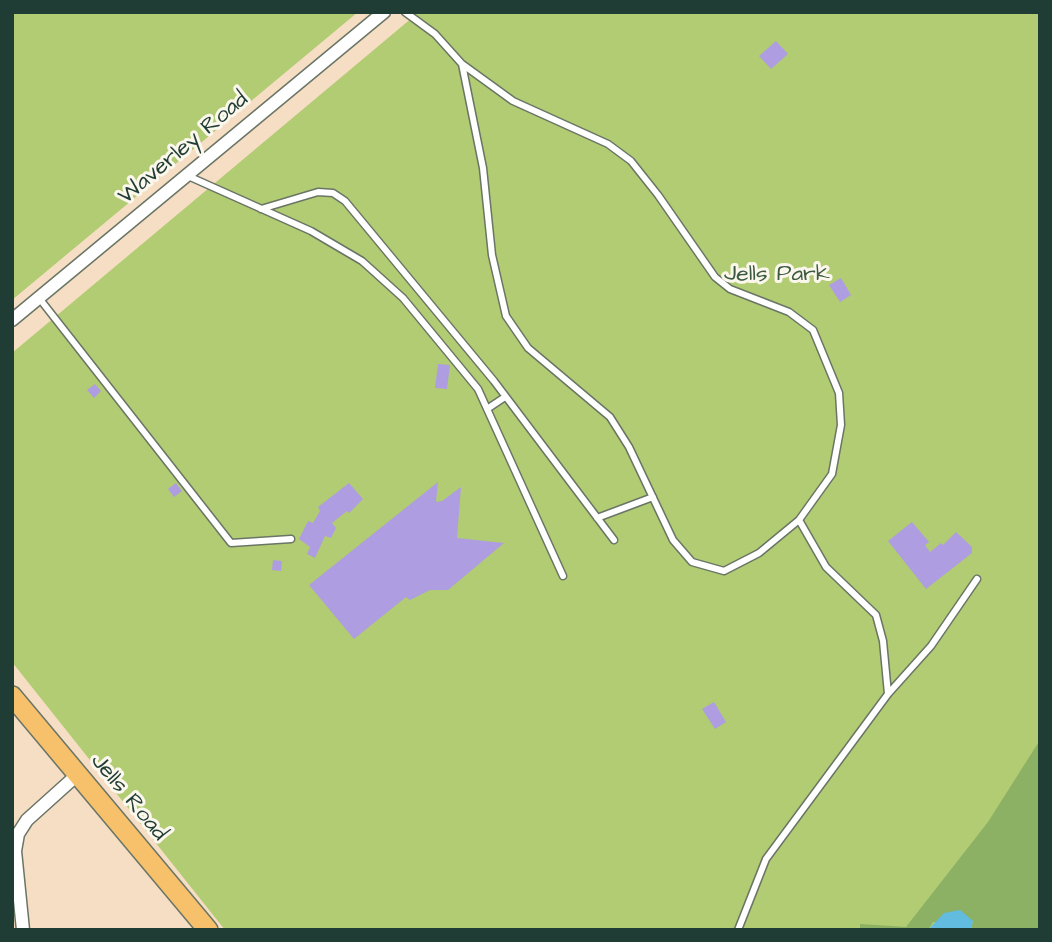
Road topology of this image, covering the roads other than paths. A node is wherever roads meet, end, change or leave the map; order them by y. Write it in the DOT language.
graph roads {
  1 [pos="384,12"];
  2 [pos="405,12"];
  3 [pos="462,64"];
  4 [pos="186,175"];
  5 [pos="261,209"];
  6 [pos="39,298"];
  7 [pos="12,320"];
  8 [pos="505,397"];
  9 [pos="487,409"];
  10 [pos="653,497"];
  11 [pos="597,518"];
  12 [pos="799,520"];
  13 [pos="291,539"];
  14 [pos="614,540"];
  15 [pos="563,576"];
  16 [pos="977,579"];
  17 [pos="888,694"];
  18 [pos="12,696"];
  19 [pos="77,775"];
  20 [pos="14,882"];
  21 [pos="23,930"];
  22 [pos="208,930"];
  23 [pos="738,930"];
  1 -- 4 [label="street, Waverley Road"];
  2 -- 3 [label="lane"];
  3 -- 10 [label="lane"];
  3 -- 12 [label="lane"];
  4 -- 5 [label="lane"];
  4 -- 6 [label="street, Waverley Road"];
  5 -- 8 [label="lane"];
  5 -- 9 [label="lane"];
  6 -- 7 [label="street, Waverley Road"];
  6 -- 13 [label="lane"];
  8 -- 9 [label="lane"];
  8 -- 11 [label="lane"];
  9 -- 15 [label="lane"];
  10 -- 11 [label="lane"];
  10 -- 12 [label="lane"];
  11 -- 14 [label="lane"];
  12 -- 17 [label="lane"];
  16 -- 17 [label="lane"];
  17 -- 23 [label="lane"];
  18 -- 19 [label="main road, Jells Road"];
  19 -- 20 [label="street"];
  19 -- 22 [label="main road, Jells Road"];
  20 -- 21 [label="street"];
}
